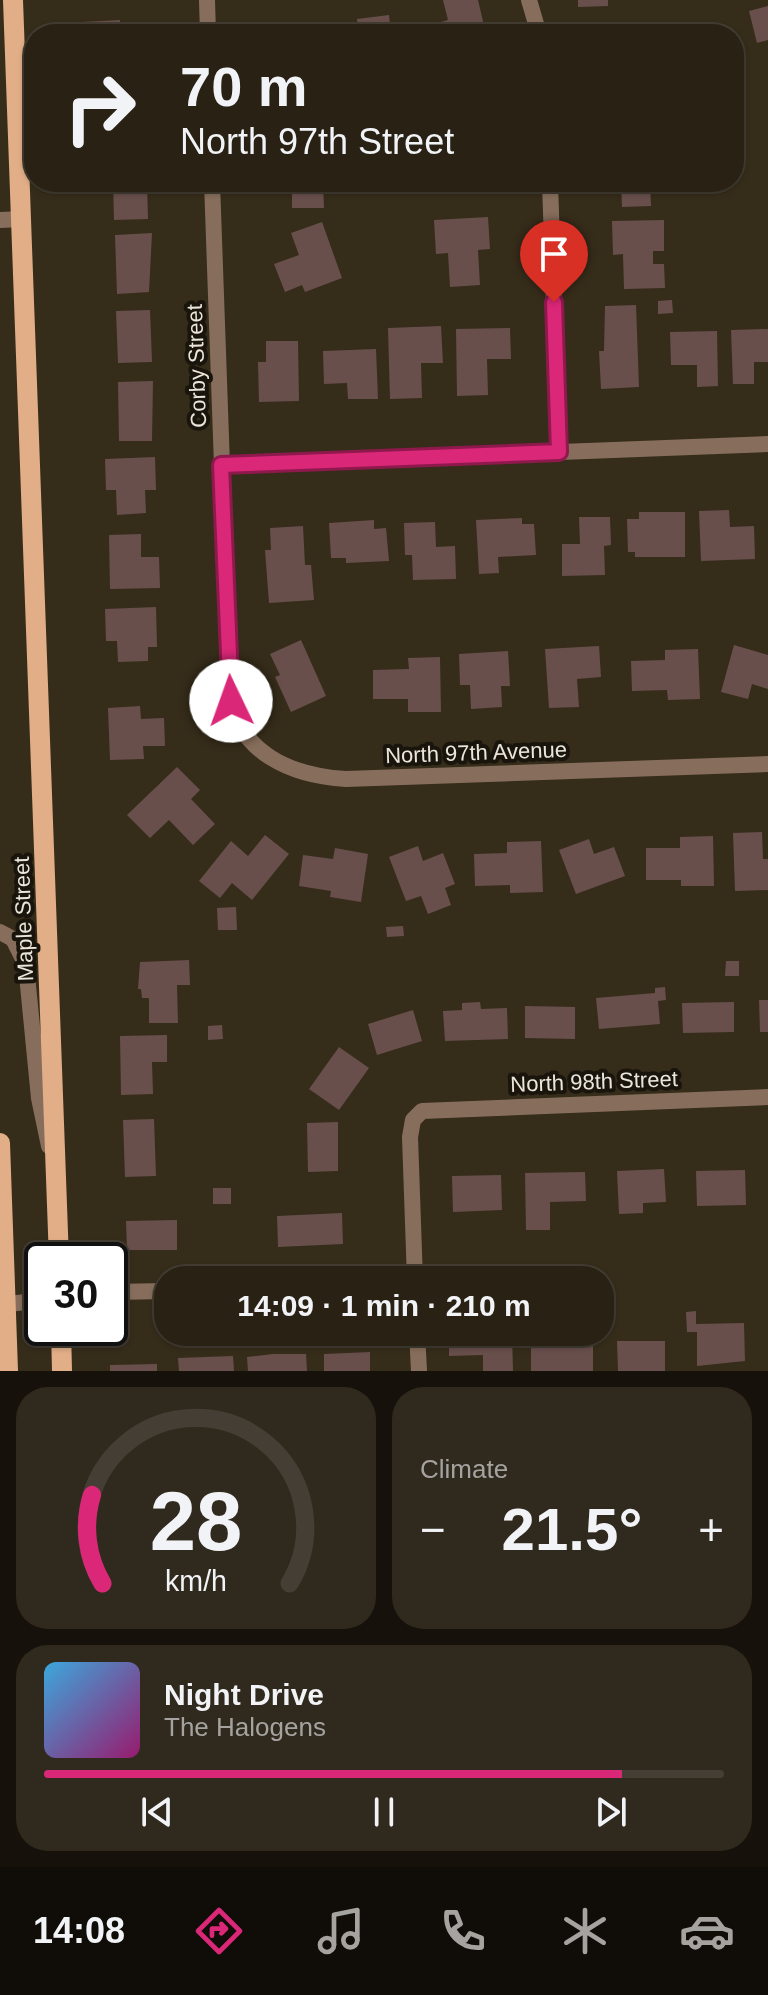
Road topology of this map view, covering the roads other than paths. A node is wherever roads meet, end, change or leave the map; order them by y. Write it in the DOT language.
graph roads {
  1 [pos="13,0"];
  2 [pos="207,0"];
  3 [pos="529,0"];
  4 [pos="208,24"];
  5 [pos="536,24"];
  6 [pos="212,192"];
  7 [pos="550,192"];
  8 [pos="22,219"];
  9 [pos="0,220"];
  10 [pos="768,444"];
  11 [pos="559,452"];
  12 [pos="221,465"];
  13 [pos="230,693"];
  14 [pos="768,764"];
  15 [pos="0,932"];
  16 [pos="768,1097"];
  17 [pos="0,1143"];
  18 [pos="57,1183"];
  19 [pos="59,1242"];
  20 [pos="415,1266"];
  21 [pos="154,1291"];
  22 [pos="128,1292"];
  23 [pos="24,1302"];
  24 [pos="3,1305"];
  25 [pos="61,1346"];
  26 [pos="418,1346"];
  27 [pos="8,1371"];
  28 [pos="62,1371"];
  29 [pos="419,1371"];
  1 -- 8 [label="main road, Maple Street"];
  2 -- 4 [label="street"];
  3 -- 5 [label="street"];
  6 -- 12 [label="street, Corby Street"];
  7 -- 11 [label="street"];
  8 -- 9 [label="street"];
  8 -- 18 [label="main road, Maple Street"];
  10 -- 11 [label="street"];
  11 -- 12 [label="street"];
  12 -- 13 [label="street, Corby Street"];
  13 -- 14 [label="street, North 97th Avenue"];
  15 -- 18 [label="street"];
  16 -- 20 [label="street, North 98th Street"];
  17 -- 24 [label="main road"];
  18 -- 19 [label="main road, Maple Street"];
  21 -- 22 [label="street"];
  23 -- 24 [label="street"];
  24 -- 27 [label="main road"];
  25 -- 28 [label="main road"];
  26 -- 29 [label="street"];
}
